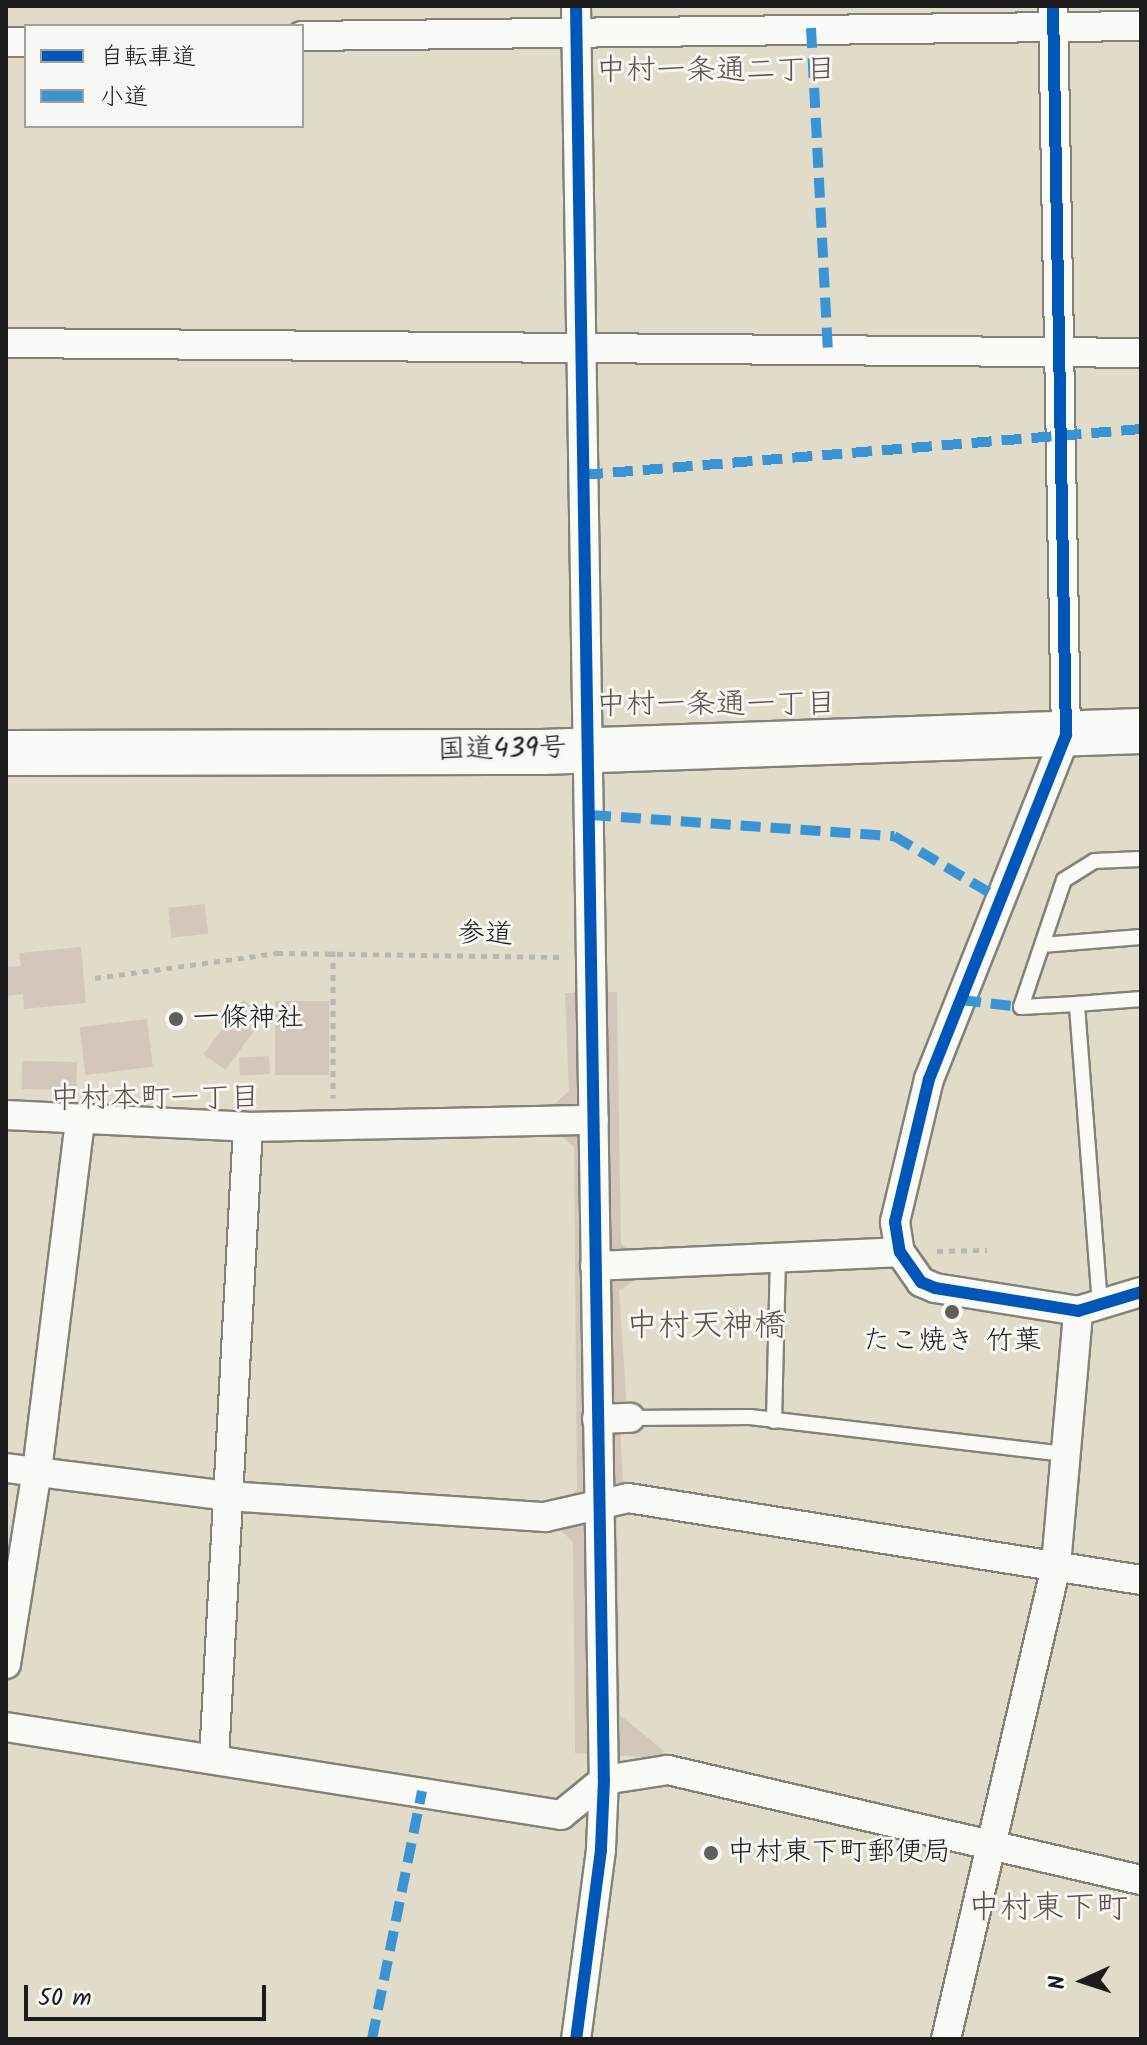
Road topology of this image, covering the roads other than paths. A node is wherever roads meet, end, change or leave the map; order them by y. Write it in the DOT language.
graph roads {
  1 [pos="1052,16"];
  2 [pos="576,18"];
  3 [pos="1141,26"];
  4 [pos="304,36"];
  5 [pos="6,343"];
  6 [pos="1058,348"];
  7 [pos="580,349"];
  8 [pos="1141,353"];
  9 [pos="1141,731"];
  10 [pos="1066,735"];
  11 [pos="591,748"];
  12 [pos="6,753"];
  13 [pos="1141,859"];
  14 [pos="1141,937"];
  15 [pos="1042,945"];
  16 [pos="1141,999"];
  17 [pos="1077,1004"];
  18 [pos="6,1115"];
  19 [pos="594,1120"];
  20 [pos="80,1121"];
  21 [pos="248,1127"];
  22 [pos="900,1252"];
  23 [pos="778,1258"];
  24 [pos="595,1266"];
  25 [pos="1141,1292"];
  26 [pos="1089,1308"];
  27 [pos="630,1418"];
  28 [pos="597,1419"];
  29 [pos="774,1421"];
  30 [pos="1067,1454"];
  31 [pos="6,1468"];
  32 [pos="37,1471"];
  33 [pos="227,1496"];
  34 [pos="597,1505"];
  35 [pos="1056,1565"];
  36 [pos="1141,1580"];
  37 [pos="6,1664"];
  38 [pos="6,1727"];
  39 [pos="214,1759"];
  40 [pos="604,1780"];
  41 [pos="991,1845"];
  42 [pos="1141,1880"];
  43 [pos="576,2039"];
  44 [pos="946,2039"];
  1 -- 2 [label="street"];
  1 -- 3 [label="street"];
  1 -- 6 [label="street"];
  2 -- 4 [label="street"];
  2 -- 7 [label="street"];
  5 -- 7 [label="street"];
  6 -- 7 [label="street"];
  6 -- 8 [label="street"];
  6 -- 10 [label="street"];
  7 -- 11 [label="street"];
  9 -- 10 [label="highway, 国道439号"];
  10 -- 11 [label="highway, 国道439号"];
  10 -- 22 [label="street"];
  11 -- 12 [label="highway, 国道439号"];
  11 -- 19 [label="street"];
  13 -- 15 [label="lane"];
  14 -- 15 [label="lane"];
  15 -- 17 [label="lane"];
  16 -- 17 [label="lane"];
  17 -- 26 [label="lane"];
  18 -- 20 [label="street"];
  19 -- 21 [label="street"];
  19 -- 24 [label="street"];
  20 -- 21 [label="street"];
  20 -- 32 [label="street"];
  21 -- 33 [label="street"];
  22 -- 23 [label="street"];
  22 -- 26 [label="street"];
  23 -- 24 [label="street"];
  23 -- 29 [label="lane"];
  24 -- 28 [label="street"];
  25 -- 26 [label="street"];
  26 -- 30 [label="street"];
  27 -- 28 [label="street"];
  27 -- 29 [label="lane"];
  28 -- 34 [label="street"];
  29 -- 30 [label="lane"];
  30 -- 35 [label="street"];
  31 -- 32 [label="street"];
  32 -- 33 [label="street"];
  32 -- 37 [label="street"];
  33 -- 34 [label="street"];
  33 -- 39 [label="street"];
  34 -- 35 [label="street"];
  34 -- 40 [label="street"];
  35 -- 36 [label="street"];
  35 -- 41 [label="street"];
  38 -- 39 [label="street"];
  39 -- 40 [label="street"];
  40 -- 41 [label="street"];
  40 -- 43 [label="street"];
  41 -- 42 [label="street"];
  41 -- 44 [label="street"];
}
